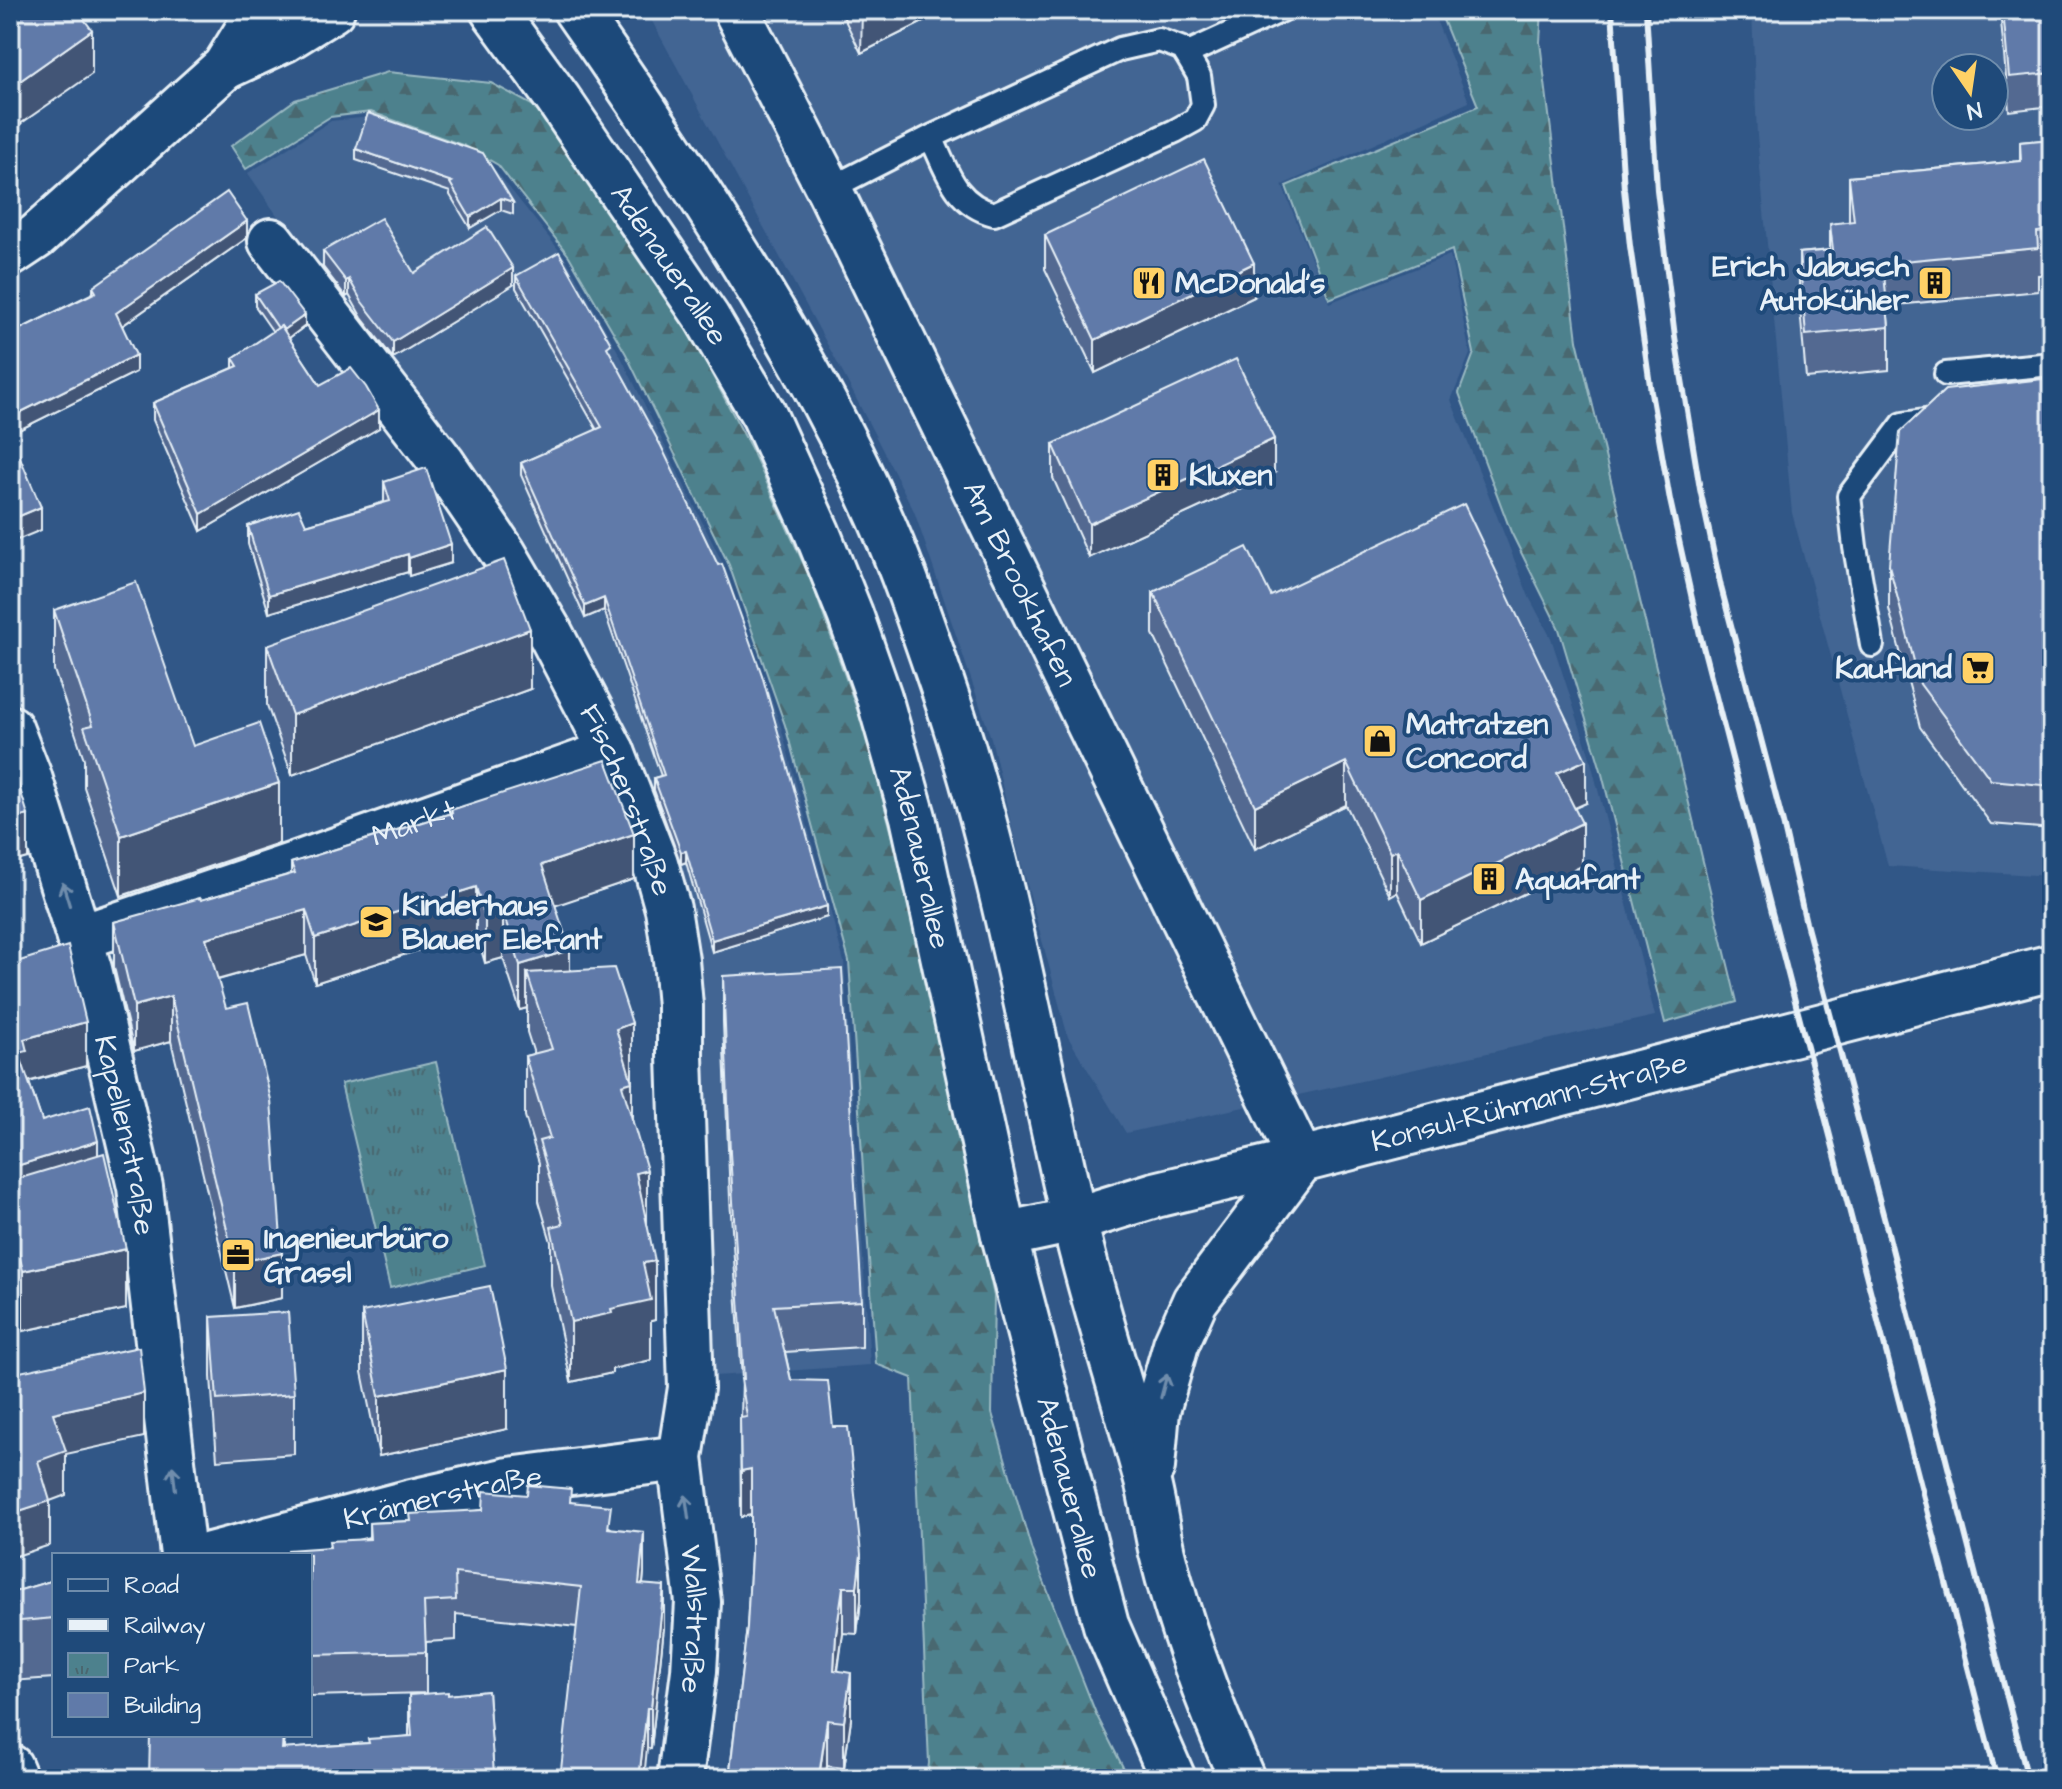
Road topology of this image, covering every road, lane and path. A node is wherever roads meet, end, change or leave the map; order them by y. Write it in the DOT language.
graph roads {
  1 [pos="260,10"];
  2 [pos="332,10"];
  3 [pos="493,10"];
  4 [pos="576,10"];
  5 [pos="1282,10"];
  6 [pos="741,12"];
  7 [pos="1186,54"];
  8 [pos="225,67"];
  9 [pos="931,137"];
  10 [pos="829,189"];
  11 [pos="271,241"];
  12 [pos="10,254"];
  13 [pos="2052,364"];
  14 [pos="1946,374"];
  15 [pos="1959,417"];
  16 [pos="1872,645"];
  17 [pos="10,728"];
  18 [pos="612,752"];
  19 [pos="79,938"];
  20 [pos="2052,967"];
  21 [pos="1301,1160"];
  22 [pos="1074,1220"];
  23 [pos="1004,1235"];
  24 [pos="680,1458"];
  25 [pos="1149,1491"];
  26 [pos="183,1553"];
  27 [pos="218,1553"];
  28 [pos="10,1767"];
  29 [pos="15,1779"];
  30 [pos="680,1779"];
  31 [pos="1173,1779"];
  32 [pos="1242,1779"];
  1 -- 8 [label="street"];
  2 -- 8 [label="street"];
  3 -- 23 [label="street, Adenauerallee"];
  4 -- 22 [label="street, Adenauerallee"];
  5 -- 7 [label="lane"];
  6 -- 10 [label="street, Am Brookhafen"];
  7 -- 9 [label="lane"];
  7 -- 9 [label="lane"];
  8 -- 12 [label="street"];
  9 -- 10 [label="lane"];
  10 -- 21 [label="street, Am Brookhafen"];
  11 -- 18 [label="street, Fischerstraße"];
  13 -- 14 [label="lane"];
  15 -- 16 [label="lane"];
  19 -- 17 [label="street, Kapellenstraße, one-way"];
  18 -- 19 [label="street, Markt"];
  18 -- 24 [label="street, Fischerstraße"];
  26 -- 19 [label="street, Kapellenstraße, one-way"];
  20 -- 21 [label="street, Konsul-Rühmann-Straße"];
  21 -- 22 [label="street, Konsul-Rühmann-Straße"];
  25 -- 21 [label="street, one-way"];
  22 -- 23 [label="street, Konsul-Rühmann-Straße"];
  22 -- 25 [label="street, Adenauerallee"];
  23 -- 31 [label="street, Adenauerallee"];
  24 -- 27 [label="street, Krämerstraße"];
  30 -- 24 [label="street, Wallstraße, one-way"];
  25 -- 32 [label="street, Adenauerallee"];
  28 -- 29 [label="street"];
}
